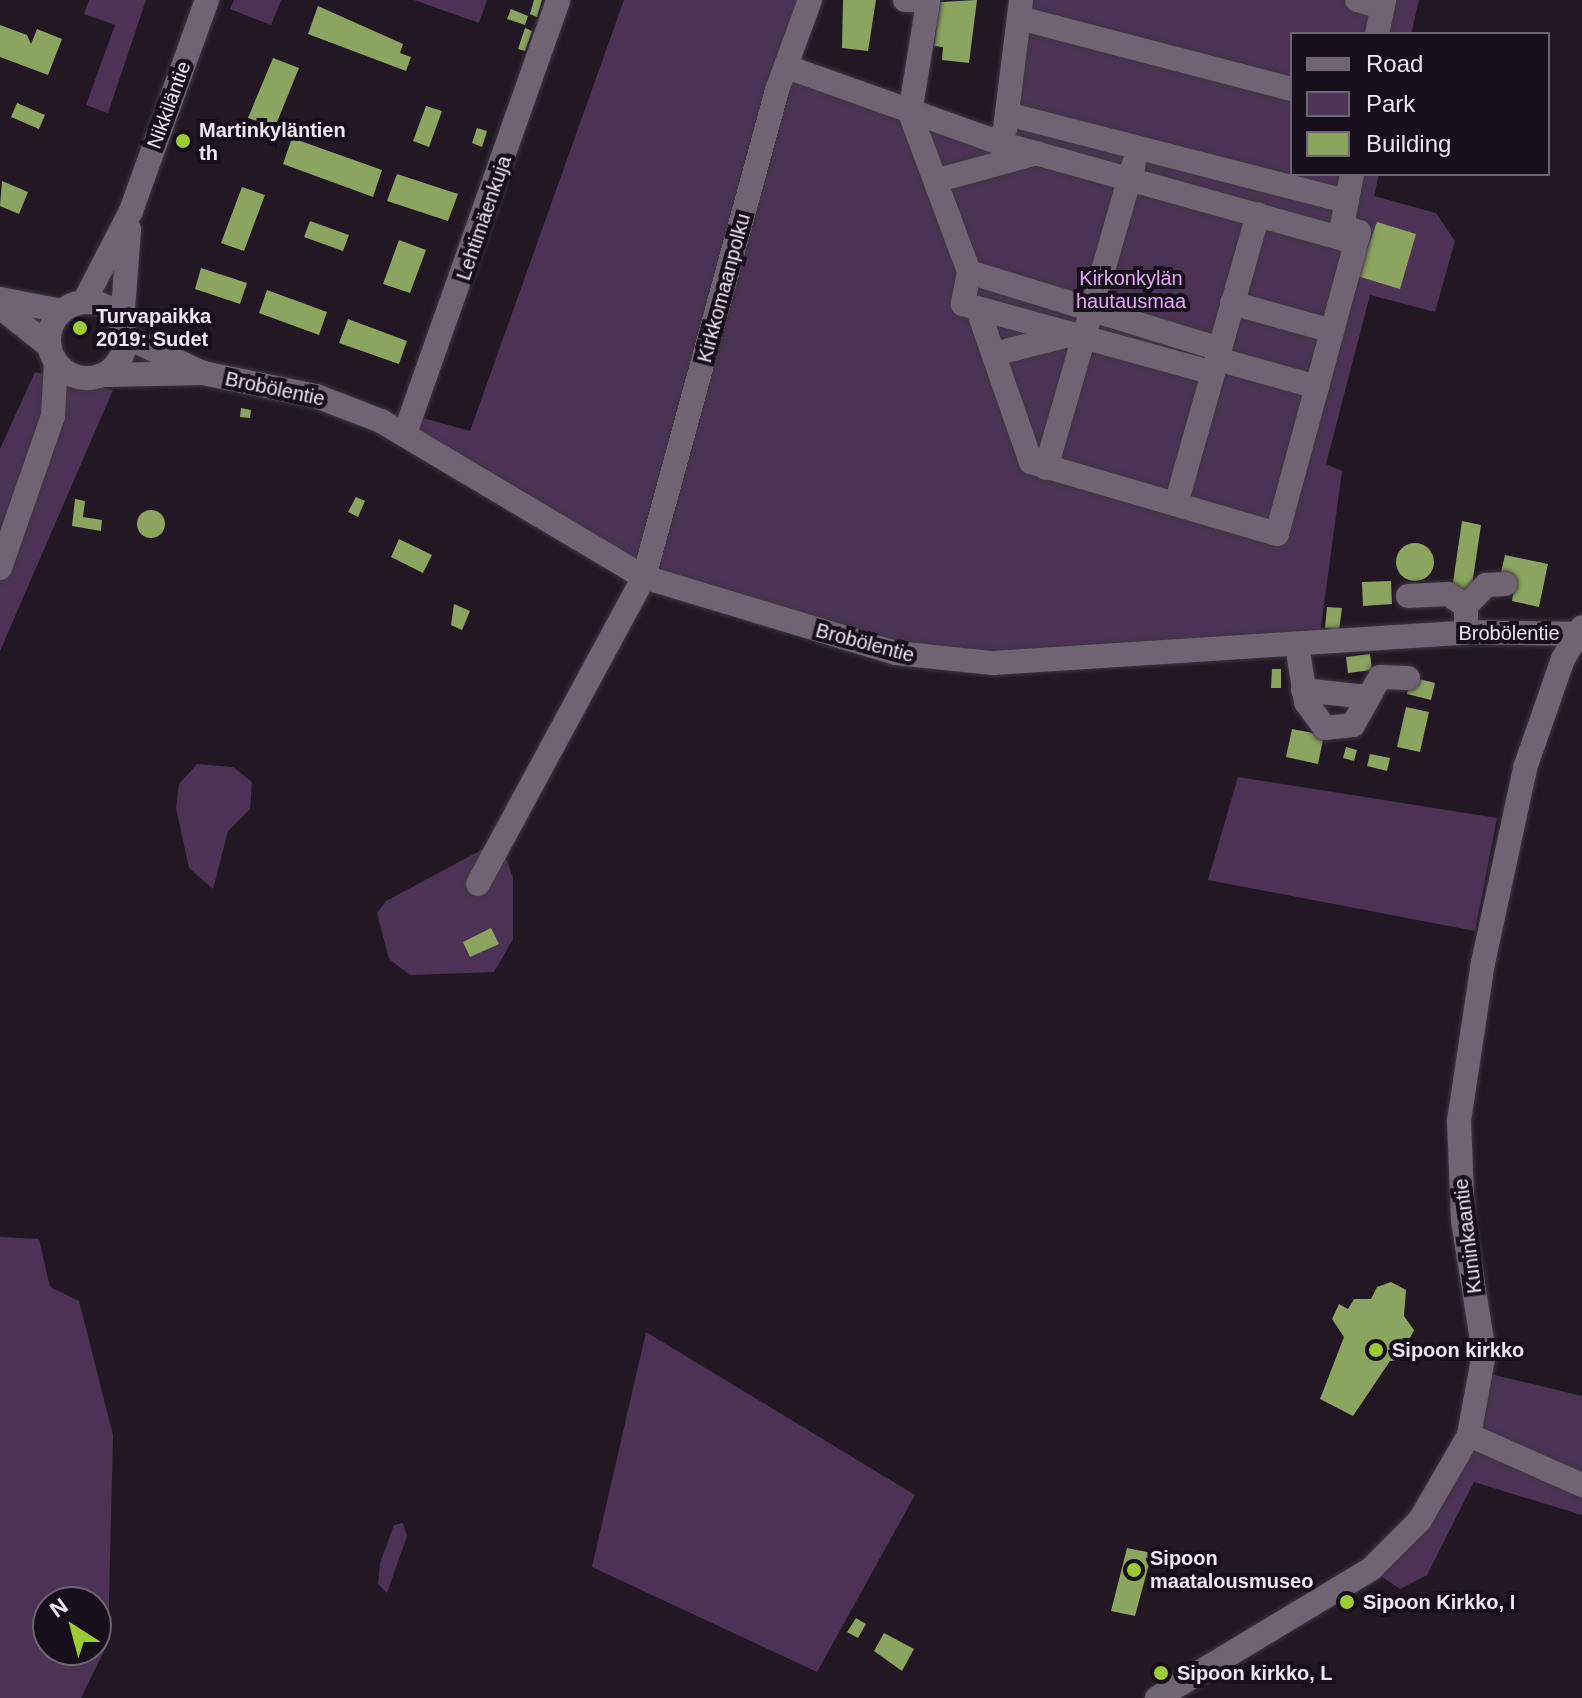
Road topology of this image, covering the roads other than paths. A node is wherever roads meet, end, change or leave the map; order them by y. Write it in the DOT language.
graph roads {
  1 [pos="207,0"];
  2 [pos="558,0"];
  3 [pos="810,0"];
  4 [pos="1357,0"];
  5 [pos="920,1"];
  6 [pos="1383,3"];
  7 [pos="1020,9"];
  8 [pos="1377,32"];
  9 [pos="787,67"];
  10 [pos="1290,88"];
  11 [pos="910,113"];
  12 [pos="1007,114"];
  13 [pos="1003,144"];
  14 [pos="1136,149"];
  15 [pos="1037,153"];
  16 [pos="1352,176"];
  17 [pos="1130,177"];
  18 [pos="939,180"];
  19 [pos="1347,201"];
  20 [pos="131,211"];
  21 [pos="1258,214"];
  22 [pos="1359,232"];
  23 [pos="969,272"];
  24 [pos="0,299"];
  25 [pos="1232,303"];
  26 [pos="0,307"];
  27 [pos="73,307"];
  28 [pos="978,310"];
  29 [pos="1091,311"];
  30 [pos="124,330"];
  31 [pos="1332,331"];
  32 [pos="1078,336"];
  33 [pos="53,354"];
  34 [pos="994,354"];
  35 [pos="1216,360"];
  36 [pos="203,373"];
  37 [pos="96,377"];
  38 [pos="1317,387"];
  39 [pos="53,416"];
  40 [pos="405,433"];
  41 [pos="1046,468"];
  42 [pos="1176,504"];
  43 [pos="0,568"];
  44 [pos="644,577"];
  45 [pos="1505,584"];
  46 [pos="1408,596"];
  47 [pos="1466,606"];
  48 [pos="1581,631"];
  49 [pos="1466,632"];
  50 [pos="1297,645"];
  51 [pos="1408,678"];
  52 [pos="478,884"];
  53 [pos="1469,1435"];
  54 [pos="1582,1485"];
  55 [pos="1157,1698"];
  1 -- 20 [label="street, Nikkiläntie"];
  2 -- 40 [label="street, Lehtimäenkuja"];
  3 -- 9 [label="street, Kirkkomaanpolku"];
  4 -- 6 [label="street"];
  5 -- 11 [label="street"];
  6 -- 8 [label="street"];
  7 -- 10 [label="street"];
  7 -- 12 [label="street"];
  9 -- 11 [label="street"];
  9 -- 44 [label="street, Kirkkomaanpolku"];
  11 -- 13 [label="street"];
  11 -- 18 [label="street"];
  12 -- 13 [label="street"];
  12 -- 14 [label="street"];
  13 -- 15 [label="street"];
  14 -- 17 [label="street"];
  14 -- 19 [label="street"];
  15 -- 17 [label="street"];
  15 -- 18 [label="street"];
  16 -- 19 [label="street"];
  17 -- 21 [label="street"];
  17 -- 29 [label="street"];
  18 -- 23 [label="street"];
  19 -- 22 [label="street"];
  20 -- 27 [label="street, Nikkiläntie"];
  20 -- 30 [label="street, Nikkiläntie"];
  21 -- 22 [label="street"];
  21 -- 25 [label="street"];
  22 -- 31 [label="street"];
  23 -- 28 [label="street"];
  23 -- 29 [label="street"];
  24 -- 27 [label="street"];
  25 -- 31 [label="street"];
  25 -- 35 [label="street"];
  26 -- 33 [label="street"];
  27 -- 30 [label="street"];
  27 -- 33 [label="street"];
  28 -- 32 [label="street"];
  28 -- 34 [label="street"];
  29 -- 32 [label="street"];
  29 -- 35 [label="street"];
  30 -- 36 [label="street, Brobölentie"];
  30 -- 37 [label="street"];
  31 -- 38 [label="street"];
  32 -- 34 [label="street"];
  32 -- 35 [label="street"];
  32 -- 41 [label="street"];
  33 -- 37 [label="street"];
  33 -- 39 [label="street"];
  34 -- 41 [label="street"];
  35 -- 38 [label="street"];
  35 -- 42 [label="street"];
  36 -- 37 [label="street, Brobölentie"];
  36 -- 40 [label="street, Brobölentie"];
  37 -- 39 [label="street"];
  38 -- 42 [label="street"];
  39 -- 43 [label="street"];
  40 -- 44 [label="street, Brobölentie"];
  41 -- 42 [label="street"];
  44 -- 50 [label="street, Brobölentie"];
  44 -- 52 [label="street, Kirkkomaanpolku"];
  45 -- 47 [label="street"];
  46 -- 47 [label="street"];
  47 -- 49 [label="street"];
  48 -- 49 [label="street, Brobölentie"];
  48 -- 53 [label="street, Kuninkaantie"];
  49 -- 50 [label="street, Brobölentie"];
  50 -- 51 [label="street"];
  53 -- 54 [label="street"];
  53 -- 55 [label="street, Kuninkaantie"];
}
